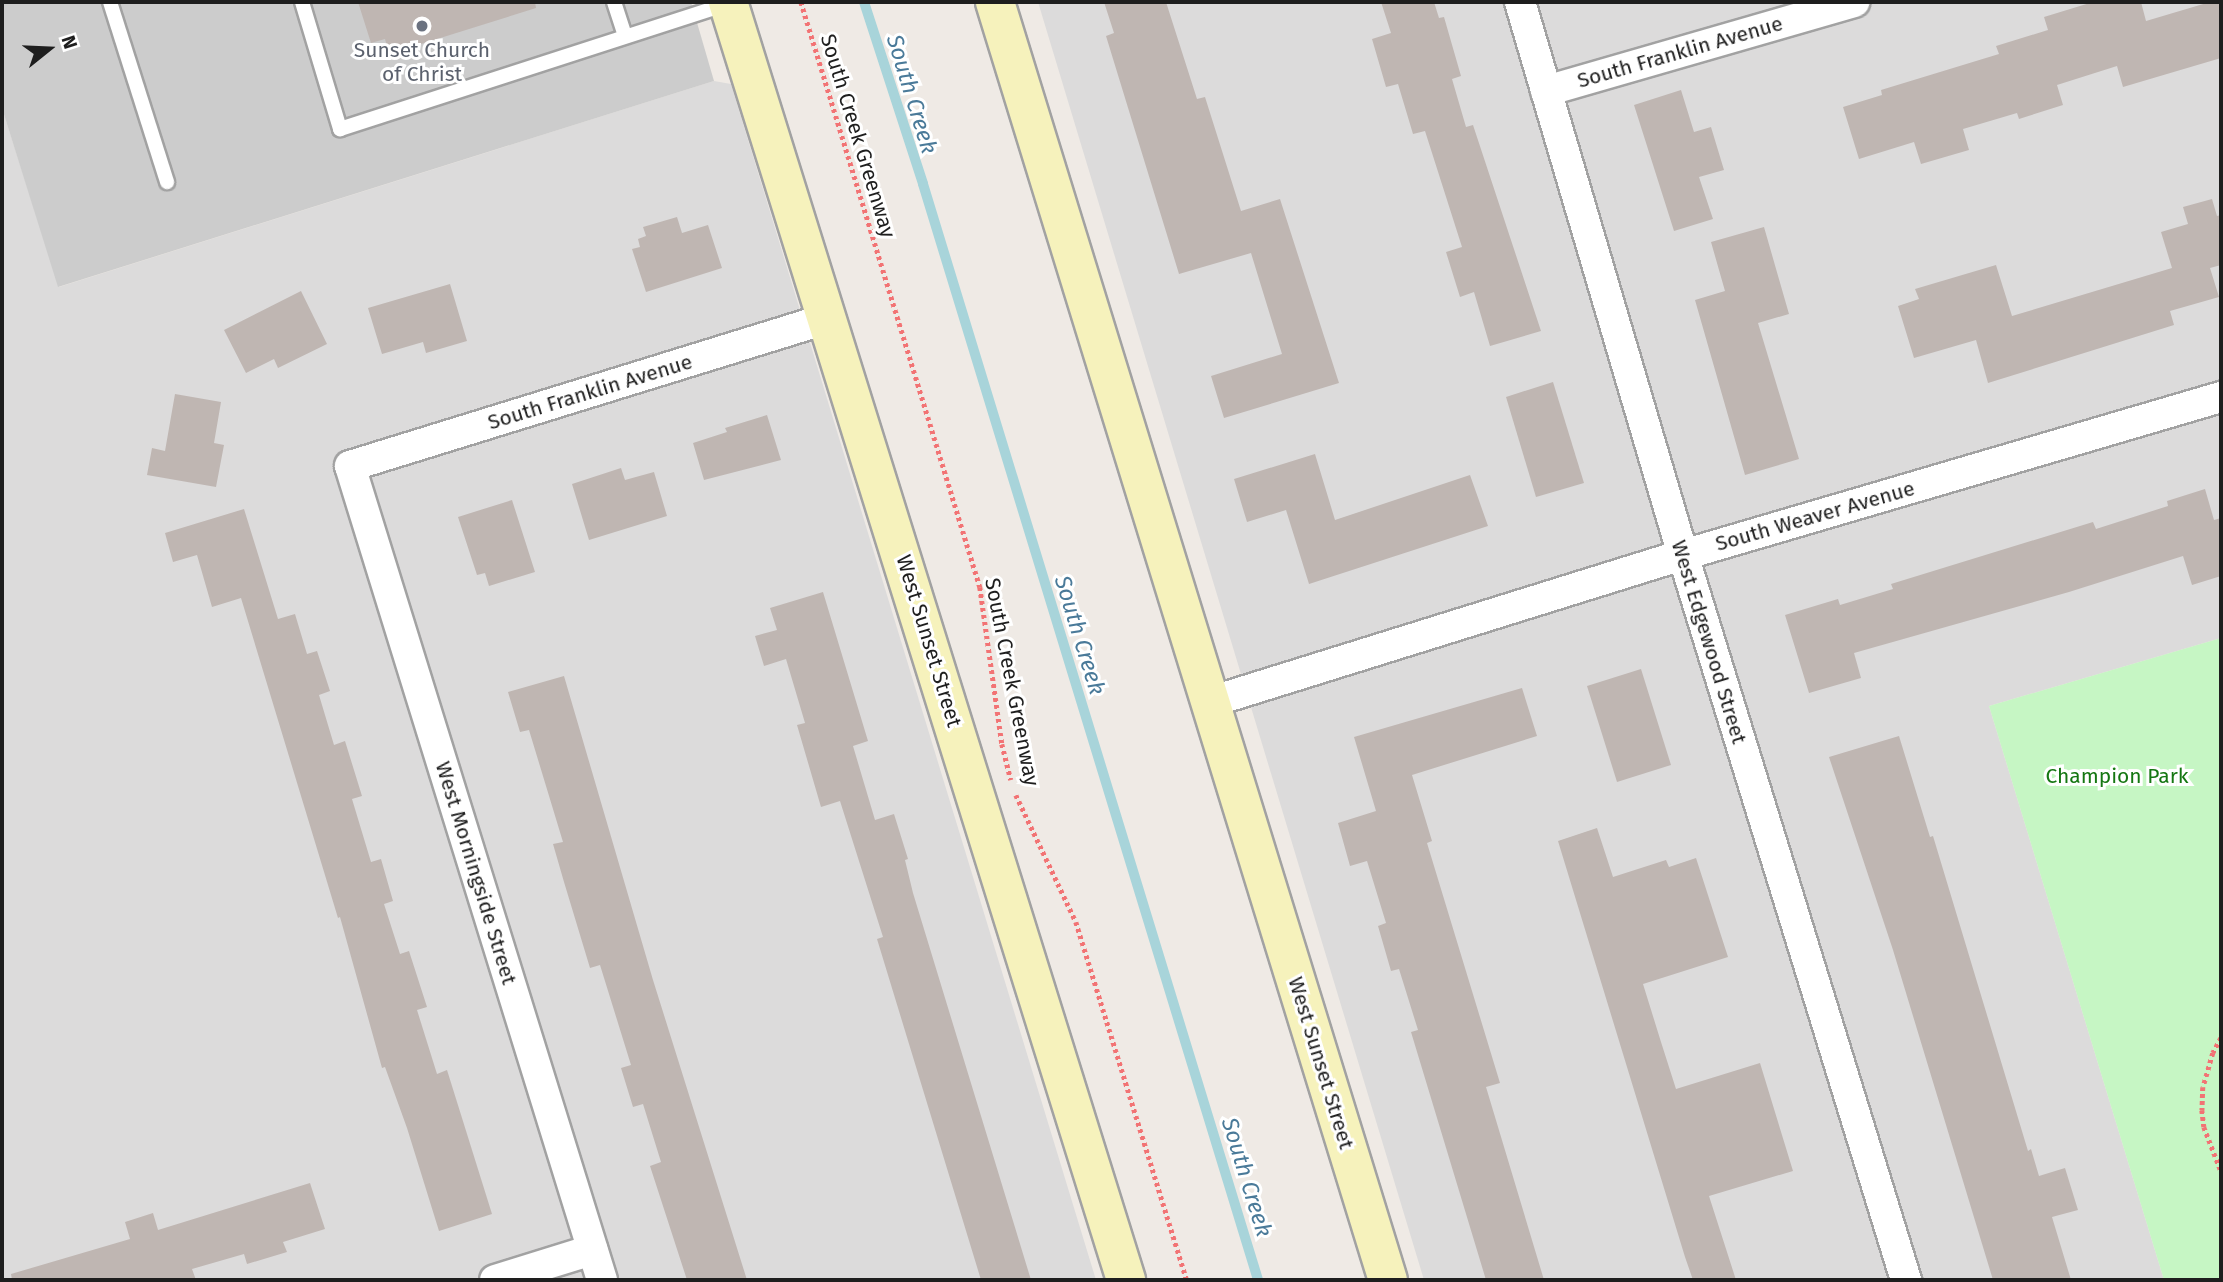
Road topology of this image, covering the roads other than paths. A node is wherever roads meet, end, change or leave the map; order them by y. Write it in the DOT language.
graph roads {
  1 [pos="110,2"];
  2 [pos="302,2"];
  3 [pos="614,2"];
  4 [pos="995,2"];
  5 [pos="1520,2"];
  6 [pos="1854,2"];
  7 [pos="729,3"];
  8 [pos="625,34"];
  9 [pos="1546,91"];
  10 [pos="167,182"];
  11 [pos="829,318"];
  12 [pos="2221,397"];
  13 [pos="350,466"];
  14 [pos="1683,555"];
  15 [pos="1210,702"];
  16 [pos="592,1250"];
  17 [pos="495,1280"];
  18 [pos="602,1280"];
  19 [pos="1126,1280"];
  20 [pos="1388,1280"];
  21 [pos="1906,1280"];
  1 -- 10 [label="lane"];
  2 -- 8 [label="lane"];
  3 -- 8 [label="lane"];
  4 -- 15 [label="main road, West Sunset Street"];
  5 -- 9 [label="street, West Edgewood Street"];
  6 -- 9 [label="street, South Franklin Avenue"];
  7 -- 8 [label="lane"];
  7 -- 11 [label="main road, West Sunset Street"];
  9 -- 14 [label="street, West Edgewood Street"];
  11 -- 13 [label="street, South Franklin Avenue"];
  11 -- 19 [label="main road, West Sunset Street"];
  12 -- 14 [label="street, South Weaver Avenue"];
  13 -- 16 [label="street, West Morningside Street"];
  14 -- 15 [label="street, South Weaver Avenue"];
  14 -- 21 [label="street, West Edgewood Street"];
  15 -- 20 [label="main road, West Sunset Street"];
  16 -- 17 [label="street"];
  16 -- 18 [label="street, West Morningside Street"];
}
